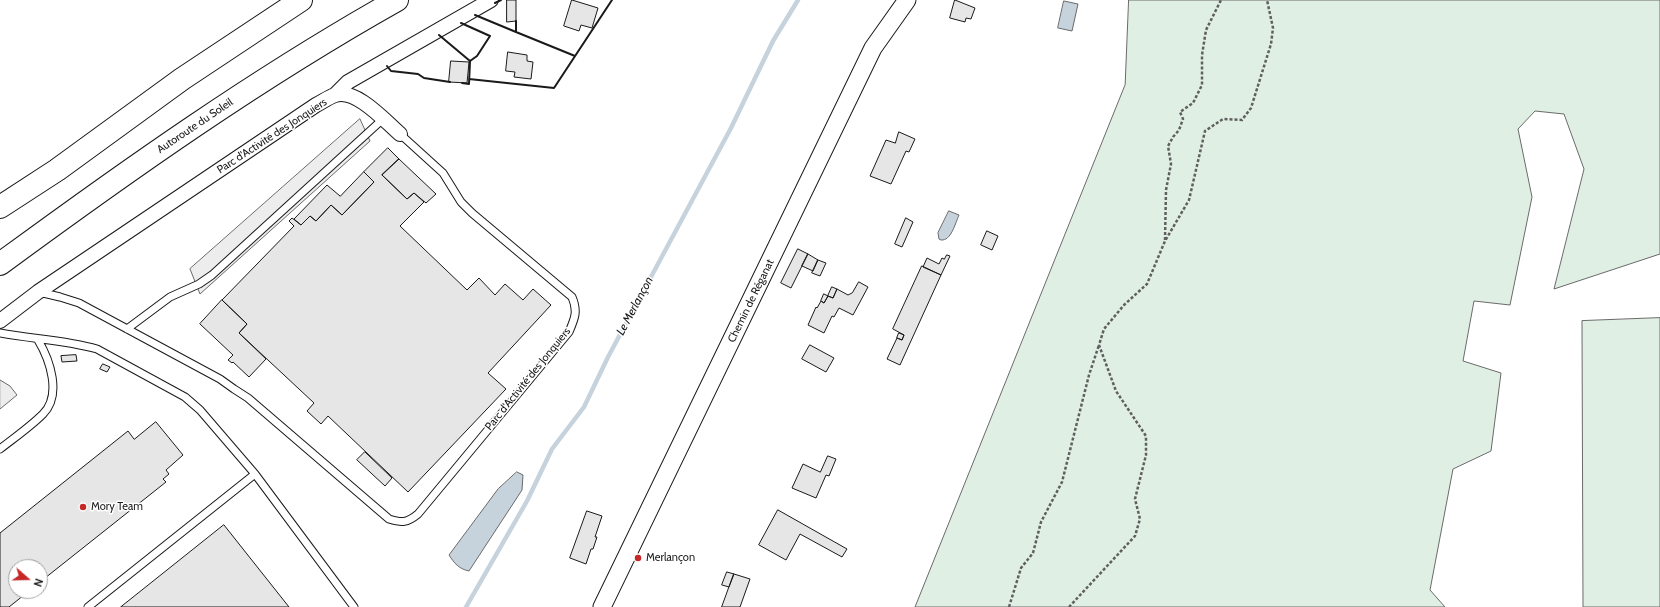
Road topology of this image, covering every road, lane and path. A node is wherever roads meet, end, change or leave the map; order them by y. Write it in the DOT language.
graph roads {
  1 [pos="301,0"];
  2 [pos="397,0"];
  3 [pos="491,0"];
  4 [pos="907,0"];
  5 [pos="1221,0"];
  6 [pos="1267,0"];
  7 [pos="335,95"];
  8 [pos="383,120"];
  9 [pos="400,134"];
  10 [pos="0,207"];
  11 [pos="1165,241"];
  12 [pos="0,264"];
  13 [pos="38,292"];
  14 [pos="0,320"];
  15 [pos="127,329"];
  16 [pos="0,333"];
  17 [pos="38,340"];
  18 [pos="1099,344"];
  19 [pos="0,449"];
  20 [pos="255,474"];
  21 [pos="88,607"];
  22 [pos="354,607"];
  23 [pos="602,607"];
  24 [pos="1009,607"];
  25 [pos="1069,607"];
  1 -- 10 [label="highway"];
  2 -- 12 [label="highway, Autoroute du Soleil"];
  3 -- 7 [label="street"];
  4 -- 23 [label="street, Chemin de Réganat"];
  5 -- 11 [label="path"];
  6 -- 11 [label="path"];
  7 -- 8 [label="street, Parc d'Activité des Jonquiers"];
  7 -- 13 [label="street, Parc d'Activité des Jonquiers"];
  8 -- 9 [label="street, Parc d'Activité des Jonquiers"];
  8 -- 15 [label="lane"];
  9 -- 15 [label="lane, Parc d'Activité des Jonquiers"];
  11 -- 18 [label="path"];
  13 -- 14 [label="street, Parc d'Activité des Jonquiers"];
  13 -- 15 [label="lane, Parc d'Activité des Jonquiers"];
  16 -- 17 [label="lane"];
  17 -- 19 [label="lane"];
  17 -- 20 [label="lane"];
  18 -- 24 [label="path"];
  18 -- 25 [label="path"];
  20 -- 21 [label="lane"];
  20 -- 22 [label="lane"];
}
